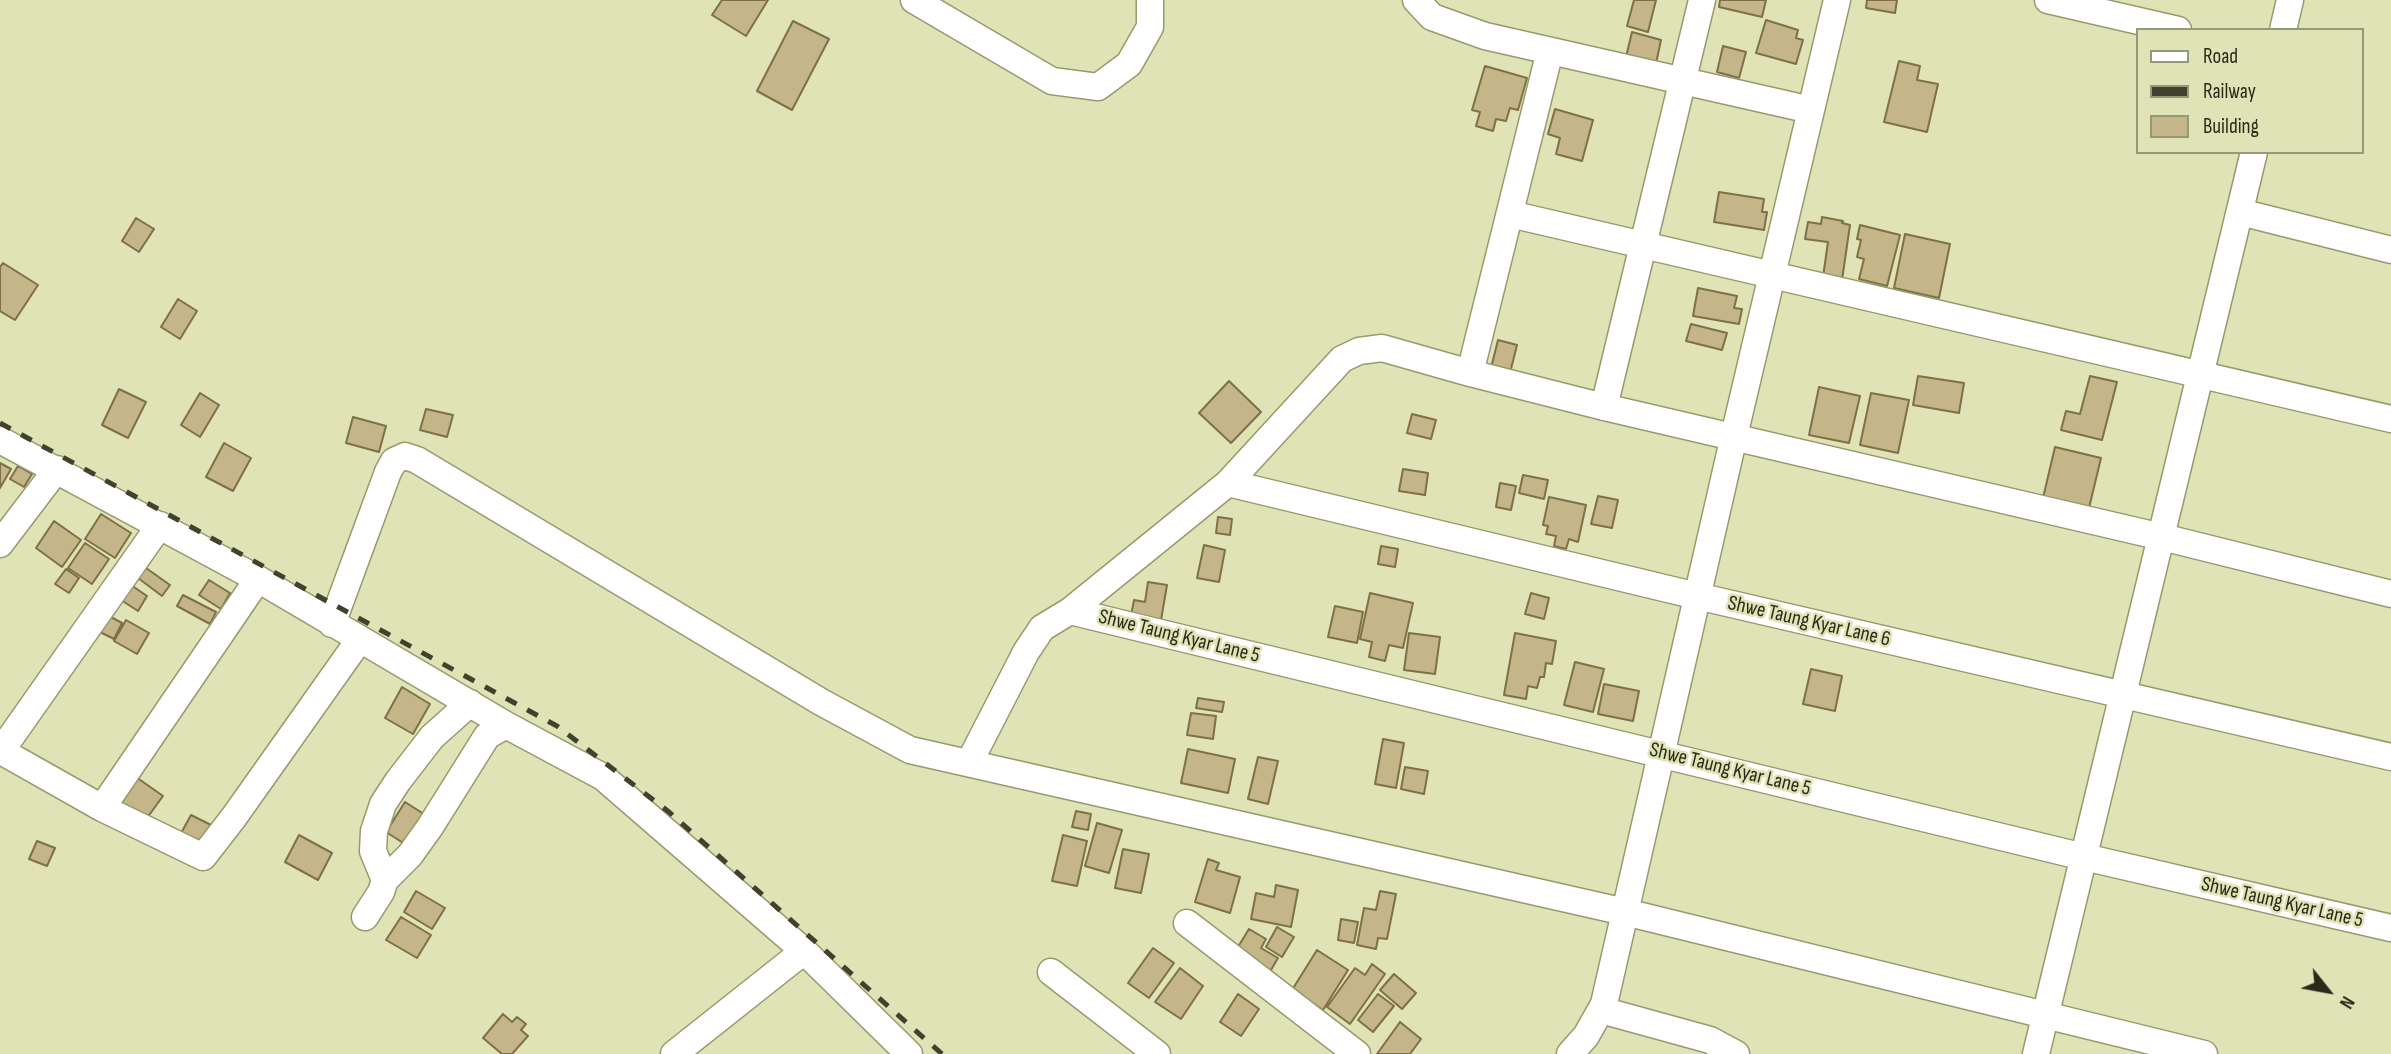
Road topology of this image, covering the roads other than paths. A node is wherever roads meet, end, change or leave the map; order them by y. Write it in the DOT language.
graph roads {
  1 [pos="914,0"];
  2 [pos="1150,0"];
  3 [pos="1416,0"];
  4 [pos="1702,0"];
  5 [pos="1837,0"];
  6 [pos="2048,0"];
  7 [pos="2290,0"];
  8 [pos="2169,28"];
  9 [pos="2283,28"];
  10 [pos="1550,51"];
  11 [pos="1681,81"];
  12 [pos="1811,110"];
  13 [pos="2254,154"];
  14 [pos="2239,212"];
  15 [pos="1510,214"];
  16 [pos="1643,244"];
  17 [pos="2391,250"];
  18 [pos="1772,275"];
  19 [pos="1470,373"];
  20 [pos="2201,373"];
  21 [pos="1605,407"];
  22 [pos="2391,419"];
  23 [pos="1734,436"];
  24 [pos="0,440"];
  25 [pos="57,469"];
  26 [pos="1228,483"];
  27 [pos="160,525"];
  28 [pos="2162,537"];
  29 [pos="0,544"];
  30 [pos="258,579"];
  31 [pos="2391,594"];
  32 [pos="1697,596"];
  33 [pos="1070,611"];
  34 [pos="332,624"];
  35 [pos="360,639"];
  36 [pos="2123,695"];
  37 [pos="470,703"];
  38 [pos="506,725"];
  39 [pos="1661,754"];
  40 [pos="2391,757"];
  41 [pos="969,763"];
  42 [pos="102,807"];
  43 [pos="2084,856"];
  44 [pos="385,880"];
  45 [pos="1625,912"];
  46 [pos="365,917"];
  47 [pos="1186,923"];
  48 [pos="2391,928"];
  49 [pos="804,951"];
  50 [pos="1051,972"];
  51 [pos="1601,1010"];
  52 [pos="2045,1016"];
  53 [pos="674,1054"];
  54 [pos="909,1054"];
  55 [pos="1157,1054"];
  56 [pos="1357,1054"];
  57 [pos="1570,1054"];
  58 [pos="1736,1054"];
  59 [pos="2036,1054"];
  60 [pos="2204,1054"];
  1 -- 2 [label="street"];
  3 -- 10 [label="street"];
  4 -- 11 [label="street"];
  5 -- 12 [label="street"];
  6 -- 8 [label="street"];
  7 -- 9 [label="street"];
  10 -- 11 [label="street"];
  10 -- 15 [label="street"];
  11 -- 12 [label="street"];
  11 -- 16 [label="street"];
  12 -- 18 [label="street"];
  13 -- 14 [label="street"];
  14 -- 17 [label="street"];
  14 -- 20 [label="street"];
  15 -- 16 [label="street"];
  15 -- 19 [label="street"];
  16 -- 18 [label="street"];
  16 -- 21 [label="street"];
  18 -- 20 [label="street"];
  18 -- 23 [label="street"];
  19 -- 21 [label="street"];
  19 -- 26 [label="street"];
  20 -- 22 [label="street"];
  20 -- 28 [label="street"];
  21 -- 23 [label="street"];
  23 -- 28 [label="street"];
  23 -- 32 [label="street"];
  24 -- 25 [label="street"];
  25 -- 27 [label="street"];
  25 -- 29 [label="street"];
  26 -- 32 [label="street, Shwe Taung Kyar Lane 6"];
  26 -- 33 [label="street"];
  27 -- 30 [label="street"];
  27 -- 42 [label="street"];
  28 -- 31 [label="street"];
  28 -- 36 [label="street"];
  30 -- 34 [label="street"];
  30 -- 42 [label="street"];
  32 -- 36 [label="street, Shwe Taung Kyar Lane 6"];
  32 -- 39 [label="street"];
  33 -- 39 [label="street, Shwe Taung Kyar Lane 5"];
  33 -- 41 [label="street"];
  34 -- 35 [label="street"];
  34 -- 41 [label="street"];
  35 -- 37 [label="street"];
  35 -- 42 [label="street"];
  36 -- 40 [label="street, Shwe Taung Kyar Lane 6"];
  36 -- 43 [label="street"];
  37 -- 38 [label="street"];
  37 -- 44 [label="street"];
  38 -- 44 [label="street"];
  38 -- 49 [label="street"];
  39 -- 43 [label="street, Shwe Taung Kyar Lane 5"];
  39 -- 45 [label="street"];
  41 -- 45 [label="street"];
  43 -- 48 [label="street, Shwe Taung Kyar Lane 5"];
  43 -- 52 [label="street"];
  44 -- 46 [label="street"];
  45 -- 51 [label="street"];
  45 -- 52 [label="street"];
  47 -- 56 [label="street"];
  49 -- 53 [label="street"];
  49 -- 54 [label="street"];
  50 -- 55 [label="street"];
  51 -- 57 [label="street"];
  51 -- 58 [label="street"];
  52 -- 59 [label="street"];
  52 -- 60 [label="street"];
}
